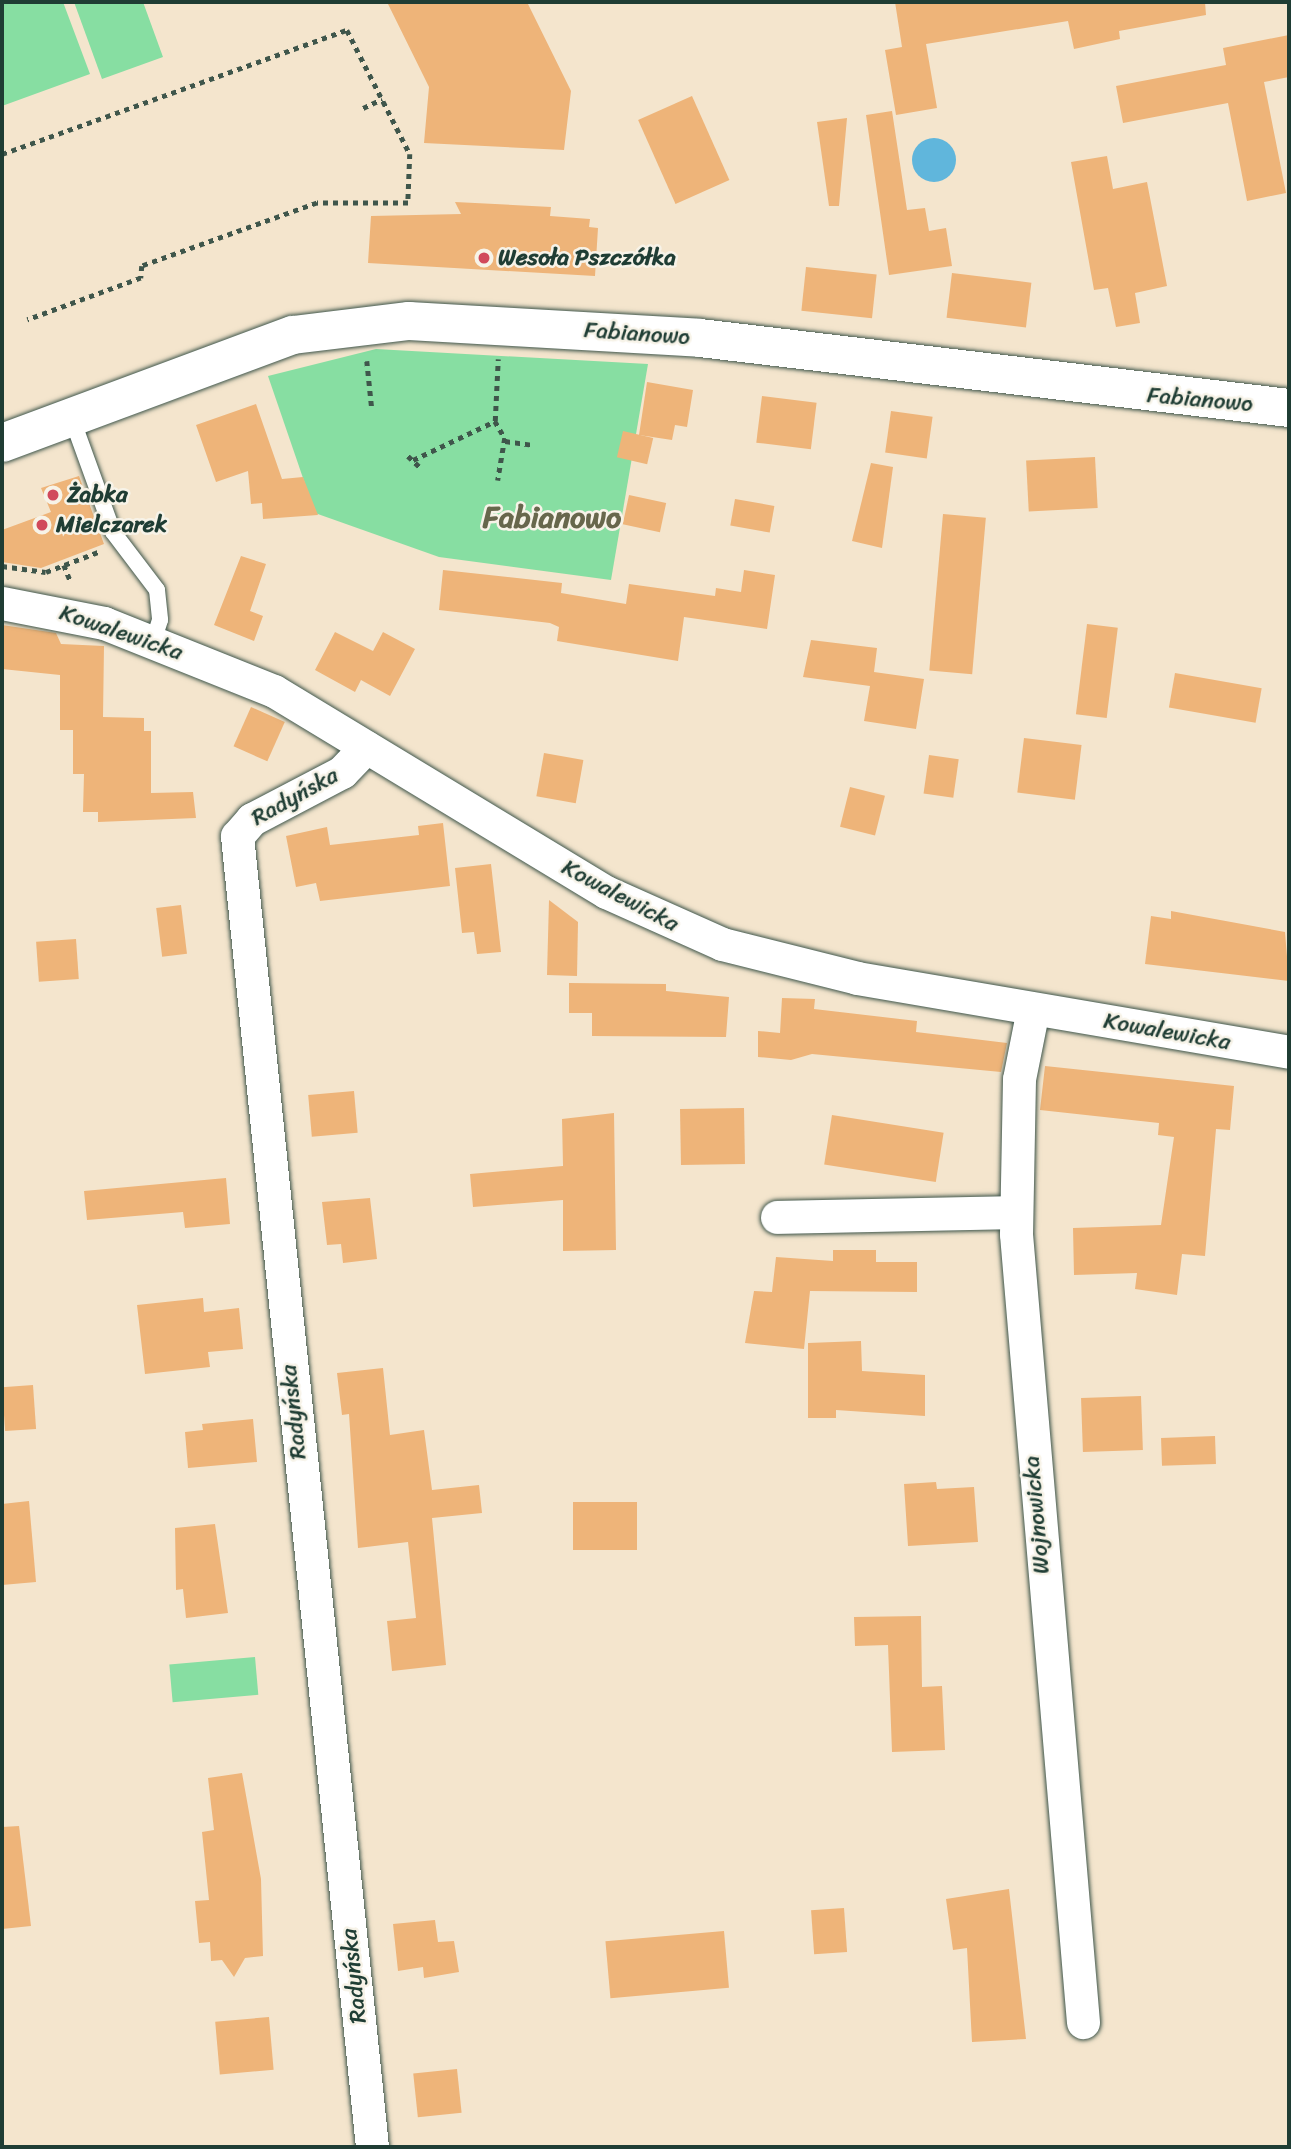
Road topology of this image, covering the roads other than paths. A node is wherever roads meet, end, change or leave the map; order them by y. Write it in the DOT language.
graph roads {
  1 [pos="1289,408"];
  2 [pos="71,416"];
  3 [pos="2,443"];
  4 [pos="2,603"];
  5 [pos="153,641"];
  6 [pos="366,747"];
  7 [pos="1033,1009"];
  8 [pos="1289,1052"];
  9 [pos="1015,1212"];
  10 [pos="777,1217"];
  11 [pos="1083,2022"];
  12 [pos="372,2147"];
  1 -- 2 [label="street, Fabianowo"];
  2 -- 3 [label="street, Fabianowo"];
  2 -- 5 [label="lane"];
  4 -- 5 [label="street, Kowalewicka"];
  5 -- 6 [label="street, Kowalewicka"];
  6 -- 7 [label="street, Kowalewicka"];
  6 -- 12 [label="street, Radyńska"];
  7 -- 8 [label="street, Kowalewicka"];
  7 -- 9 [label="street, Wojnowicka"];
  9 -- 10 [label="street"];
  9 -- 11 [label="street, Wojnowicka"];
}
